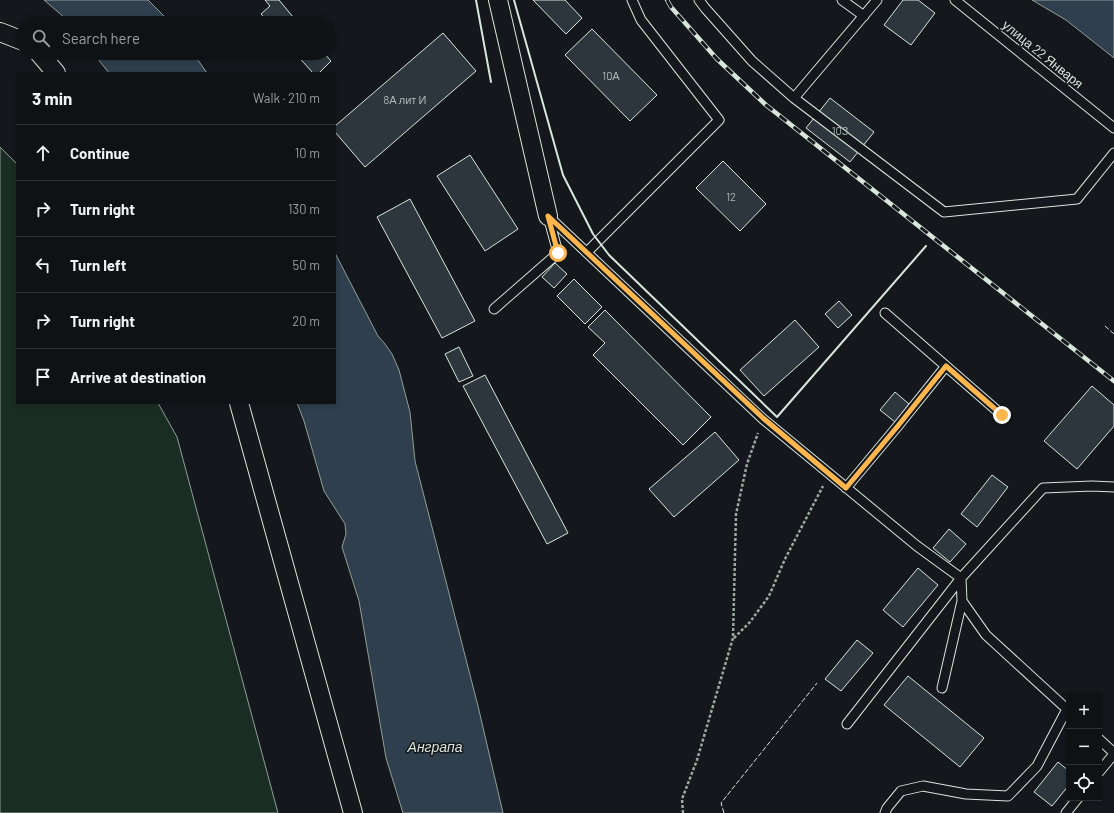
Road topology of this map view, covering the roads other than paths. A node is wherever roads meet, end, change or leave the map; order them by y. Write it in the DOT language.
graph roads {
  1 [pos="498,0"];
  2 [pos="632,0"];
  3 [pos="699,0"];
  4 [pos="842,0"];
  5 [pos="877,0"];
  6 [pos="955,0"];
  7 [pos="864,16"];
  8 [pos="0,32"];
  9 [pos="16,38"];
  10 [pos="45,60"];
  11 [pos="55,72"];
  12 [pos="794,98"];
  13 [pos="1114,128"];
  14 [pos="1114,153"];
  15 [pos="548,216"];
  16 [pos="587,252"];
  17 [pos="494,309"];
  18 [pos="885,313"];
  19 [pos="946,366"];
  20 [pos="239,404"];
  21 [pos="1002,415"];
  22 [pos="1114,487"];
  23 [pos="846,488"];
  24 [pos="960,578"];
  25 [pos="962,601"];
  26 [pos="942,688"];
  27 [pos="1066,708"];
  28 [pos="1066,714"];
  29 [pos="847,724"];
  30 [pos="1102,742"];
  31 [pos="1114,753"];
  32 [pos="1102,768"];
  33 [pos="1076,801"];
  34 [pos="353,813"];
  35 [pos="885,813"];
  36 [pos="1066,813"];
  1 -- 15 [label="street"];
  2 -- 16 [label="lane"];
  3 -- 12 [label="lane"];
  4 -- 7 [label="lane"];
  5 -- 7 [label="lane"];
  6 -- 13 [label="lane, улица 22 Января"];
  7 -- 12 [label="lane"];
  8 -- 9 [label="street"];
  10 -- 11 [label="street"];
  12 -- 14 [label="lane"];
  15 -- 16 [label="lane"];
  15 -- 17 [label="lane"];
  16 -- 23 [label="lane"];
  18 -- 19 [label="lane"];
  19 -- 21 [label="lane"];
  19 -- 23 [label="lane"];
  20 -- 34 [label="street"];
  22 -- 24 [label="lane"];
  23 -- 24 [label="lane"];
  24 -- 25 [label="lane"];
  24 -- 29 [label="lane"];
  25 -- 26 [label="lane"];
  25 -- 27 [label="lane"];
  28 -- 35 [label="lane"];
  30 -- 31 [label="lane"];
  31 -- 32 [label="lane"];
  33 -- 36 [label="lane"];
}
